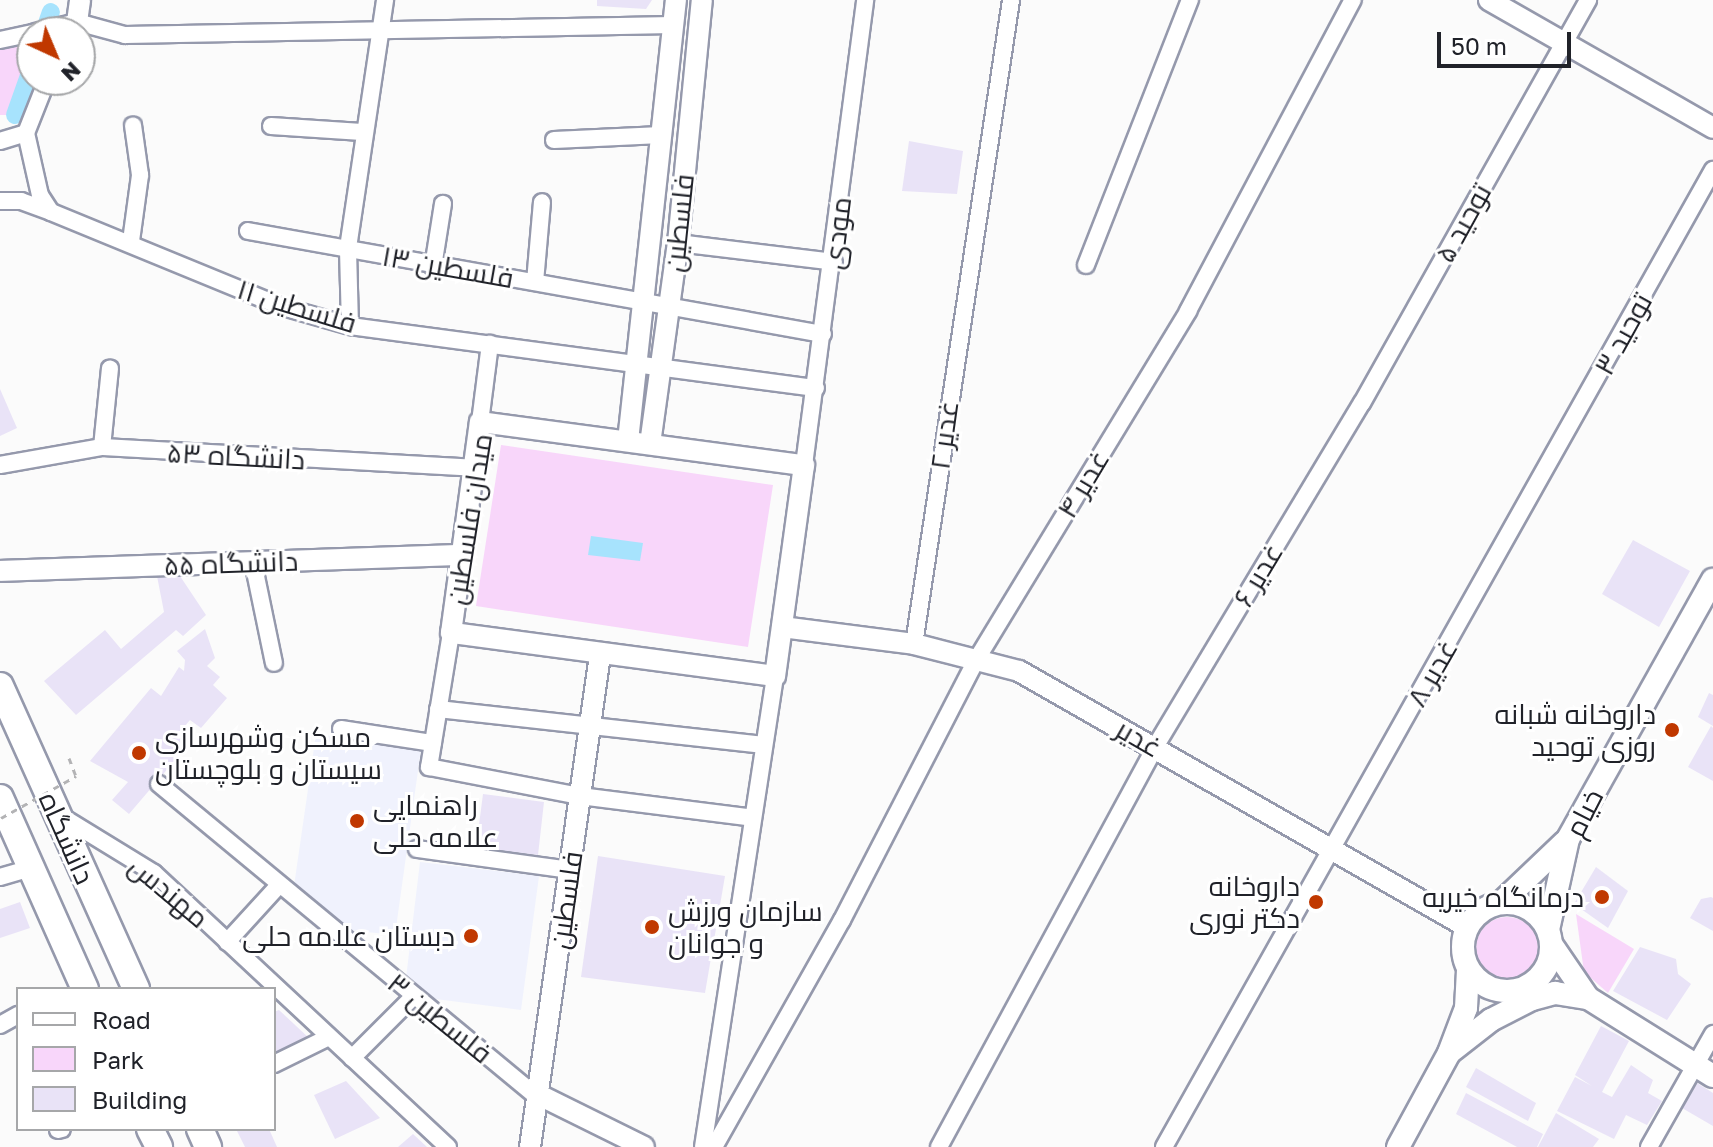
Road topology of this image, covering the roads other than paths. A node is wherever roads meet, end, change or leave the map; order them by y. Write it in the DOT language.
graph roads {
  1 [pos="385,0"];
  2 [pos="676,0"];
  3 [pos="702,0"];
  4 [pos="865,0"];
  5 [pos="1011,0"];
  6 [pos="1190,0"];
  7 [pos="1353,0"];
  8 [pos="1489,0"];
  9 [pos="1588,0"];
  10 [pos="673,25"];
  11 [pos="96,30"];
  12 [pos="382,33"];
  13 [pos="1565,43"];
  14 [pos="41,96"];
  15 [pos="133,125"];
  16 [pos="271,126"];
  17 [pos="1713,128"];
  18 [pos="362,132"];
  19 [pos="26,133"];
  20 [pos="661,135"];
  21 [pos="554,140"];
  22 [pos="0,141"];
  23 [pos="1713,170"];
  24 [pos="0,201"];
  25 [pos="542,202"];
  26 [pos="443,204"];
  27 [pos="51,212"];
  28 [pos="248,231"];
  29 [pos="131,241"];
  30 [pos="678,243"];
  31 [pos="348,248"];
  32 [pos="834,262"];
  33 [pos="1086,265"];
  34 [pos="433,267"];
  35 [pos="535,282"];
  36 [pos="647,299"];
  37 [pos="669,303"];
  38 [pos="350,326"];
  39 [pos="823,334"];
  40 [pos="490,344"];
  41 [pos="639,363"];
  42 [pos="661,366"];
  43 [pos="110,368"];
  44 [pos="816,388"];
  45 [pos="1362,403"];
  46 [pos="480,422"];
  47 [pos="628,441"];
  48 [pos="650,444"];
  49 [pos="102,447"];
  50 [pos="0,465"];
  51 [pos="804,465"];
  52 [pos="474,468"];
  53 [pos="1533,497"];
  54 [pos="462,555"];
  55 [pos="253,562"];
  56 [pos="0,571"];
  57 [pos="1713,580"];
  58 [pos="782,627"];
  59 [pos="451,633"];
  60 [pos="914,644"];
  61 [pos="600,653"];
  62 [pos="978,657"];
  63 [pos="274,663"];
  64 [pos="775,676"];
  65 [pos="0,686"];
  66 [pos="438,709"];
  67 [pos="341,729"];
  68 [pos="589,729"];
  69 [pos="433,743"];
  70 [pos="764,745"];
  71 [pos="1155,747"];
  72 [pos="159,784"];
  73 [pos="580,796"];
  74 [pos="0,798"];
  75 [pos="56,813"];
  76 [pos="753,818"];
  77 [pos="1568,839"];
  78 [pos="417,849"];
  79 [pos="1330,849"];
  80 [pos="31,868"];
  81 [pos="570,870"];
  82 [pos="0,877"];
  83 [pos="279,885"];
  84 [pos="1501,903"];
  85 [pos="1467,927"];
  86 [pos="1550,937"];
  87 [pos="227,942"];
  88 [pos="1468,969"];
  89 [pos="77,986"];
  90 [pos="135,987"];
  91 [pos="275,987"];
  92 [pos="276,988"];
  93 [pos="413,997"];
  94 [pos="1588,998"];
  95 [pos="1713,1034"];
  96 [pos="329,1037"];
  97 [pos="1449,1053"];
  98 [pos="352,1058"];
  99 [pos="276,1063"];
  100 [pos="1704,1070"];
  101 [pos="538,1096"];
  102 [pos="448,1147"];
  103 [pos="530,1147"];
  104 [pos="644,1147"];
  105 [pos="703,1147"];
  106 [pos="714,1147"];
  107 [pos="939,1147"];
  108 [pos="1164,1147"];
  109 [pos="1398,1147"];
  110 [pos="1649,1147"];
  1 -- 12 [label="street"];
  2 -- 10 [label="street, فلسطین"];
  3 -- 30 [label="street, فلسطین"];
  4 -- 32 [label="street, مودی"];
  5 -- 60 [label="street, غدیر ۲"];
  6 -- 33 [label="street"];
  7 -- 62 [label="street, غدیر ۴"];
  8 -- 13 [label="street"];
  9 -- 13 [label="street, توحید ۵"];
  10 -- 12 [label="street"];
  10 -- 20 [label="street, فلسطین"];
  11 -- 12 [label="street"];
  12 -- 18 [label="street"];
  13 -- 17 [label="street"];
  13 -- 45 [label="street, توحید ۵"];
  14 -- 19 [label="street"];
  15 -- 29 [label="street"];
  16 -- 18 [label="street"];
  18 -- 31 [label="street"];
  19 -- 22 [label="street"];
  19 -- 27 [label="street"];
  20 -- 21 [label="street"];
  20 -- 36 [label="street, فلسطین"];
  23 -- 53 [label="street, توحید ۳"];
  24 -- 27 [label="street, فلسطین ۱۱"];
  25 -- 35 [label="street"];
  26 -- 34 [label="street"];
  27 -- 29 [label="street, فلسطین ۱۱"];
  28 -- 31 [label="street, فلسطین ۱۳"];
  29 -- 38 [label="street, فلسطین ۱۱"];
  30 -- 32 [label="street"];
  30 -- 37 [label="street, فلسطین"];
  31 -- 34 [label="street, فلسطین ۱۳"];
  31 -- 38 [label="street"];
  32 -- 39 [label="street, مودی"];
  34 -- 35 [label="street, فلسطین ۱۳"];
  35 -- 36 [label="street, فلسطین ۱۳"];
  36 -- 37 [label="street, فلسطین ۱۳"];
  36 -- 41 [label="street, فلسطین"];
  37 -- 39 [label="street, فلسطین ۱۳"];
  37 -- 42 [label="street, فلسطین"];
  38 -- 40 [label="street, فلسطین ۱۱"];
  39 -- 44 [label="street, مودی"];
  40 -- 41 [label="street, فلسطین ۱۱"];
  40 -- 46 [label="street"];
  41 -- 42 [label="street, فلسطین ۱۱"];
  41 -- 47 [label="street, فلسطین"];
  42 -- 44 [label="street, فلسطین ۱۱"];
  42 -- 48 [label="street, فلسطین"];
  43 -- 49 [label="street"];
  44 -- 51 [label="street, مودی"];
  45 -- 71 [label="street, غدیر ۶"];
  46 -- 47 [label="street, میدان فلسطین"];
  46 -- 52 [label="street, میدان فلسطین"];
  47 -- 48 [label="street, میدان فلسطین"];
  48 -- 51 [label="street, میدان فلسطین"];
  49 -- 50 [label="street, دانشگاه ۵۳"];
  49 -- 52 [label="street, دانشگاه ۵۳"];
  51 -- 58 [label="street"];
  52 -- 54 [label="street, میدان فلسطین"];
  53 -- 79 [label="street, غدیر ۸"];
  54 -- 55 [label="street, دانشگاه ۵۵"];
  54 -- 59 [label="street, میدان فلسطین"];
  55 -- 56 [label="street, دانشگاه ۵۵"];
  55 -- 63 [label="street"];
  57 -- 77 [label="main road, خیام"];
  58 -- 60 [label="street, غدیر"];
  58 -- 64 [label="street"];
  59 -- 61 [label="street, میدان فلسطین"];
  59 -- 66 [label="street"];
  60 -- 62 [label="street, غدیر"];
  61 -- 64 [label="street, میدان فلسطین"];
  61 -- 68 [label="street, فلسطین"];
  62 -- 71 [label="street, غدیر"];
  62 -- 106 [label="street, غدیر ۴"];
  64 -- 70 [label="street"];
  65 -- 75 [label="main road, دانشگاه"];
  66 -- 68 [label="street"];
  66 -- 69 [label="street"];
  67 -- 69 [label="street"];
  68 -- 70 [label="street"];
  68 -- 73 [label="street, فلسطین"];
  69 -- 73 [label="street"];
  70 -- 76 [label="street"];
  71 -- 79 [label="street, غدیر"];
  71 -- 107 [label="street, غدیر ۶"];
  72 -- 83 [label="street, فلسطین ۳"];
  73 -- 76 [label="street"];
  73 -- 81 [label="street, فلسطین"];
  74 -- 80 [label="main road, دانشگاه"];
  75 -- 87 [label="street, مهندس"];
  75 -- 90 [label="main road, دانشگاه"];
  76 -- 105 [label="street"];
  77 -- 84 [label="main road"];
  77 -- 86 [label="main road, خیام"];
  78 -- 81 [label="street"];
  79 -- 85 [label="street, غدیر"];
  79 -- 108 [label="street, غدیر ۸"];
  80 -- 82 [label="street"];
  80 -- 89 [label="main road, دانشگاه"];
  81 -- 101 [label="street, فلسطین"];
  83 -- 87 [label="street"];
  83 -- 93 [label="street, فلسطین ۳"];
  84 -- 85 [label="main road"];
  84 -- 86 [label="main road"];
  85 -- 88 [label="main road"];
  86 -- 88 [label="main road"];
  86 -- 94 [label="main road"];
  87 -- 91 [label="street, مهندس"];
  88 -- 97 [label="main road"];
  92 -- 96 [label="street, مهندس"];
  93 -- 98 [label="street"];
  93 -- 101 [label="street, فلسطین ۳"];
  94 -- 97 [label="main road"];
  94 -- 100 [label="main road"];
  95 -- 100 [label="street"];
  96 -- 98 [label="street, مهندس"];
  96 -- 99 [label="street"];
  97 -- 109 [label="main road"];
  98 -- 102 [label="street, مهندس"];
  100 -- 110 [label="street"];
  101 -- 103 [label="street, فلسطین"];
  101 -- 104 [label="street"];
}
